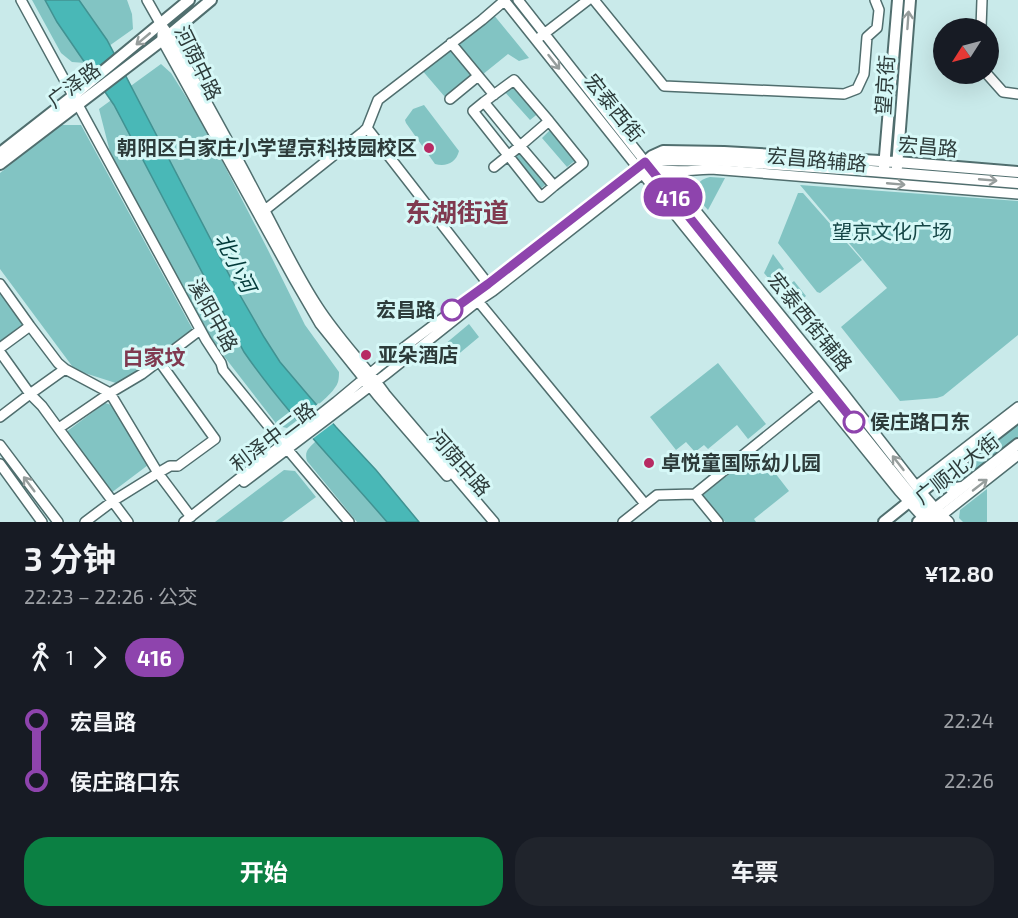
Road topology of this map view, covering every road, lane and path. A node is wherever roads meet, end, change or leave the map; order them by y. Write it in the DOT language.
graph roads {
  1 [pos="21,0"];
  2 [pos="147,0"];
  3 [pos="189,0"];
  4 [pos="211,0"];
  5 [pos="504,0"];
  6 [pos="518,0"];
  7 [pos="588,0"];
  8 [pos="594,0"];
  9 [pos="875,0"];
  10 [pos="898,0"];
  11 [pos="909,0"];
  12 [pos="982,0"];
  13 [pos="981,18"];
  14 [pos="160,23"];
  15 [pos="545,33"];
  16 [pos="166,37"];
  17 [pos="536,40"];
  18 [pos="451,43"];
  19 [pos="478,76"];
  20 [pos="995,84"];
  21 [pos="92,86"];
  22 [pos="494,94"];
  23 [pos="1018,94"];
  24 [pos="450,99"];
  25 [pos="76,100"];
  26 [pos="484,102"];
  27 [pos="549,121"];
  28 [pos="367,128"];
  29 [pos="520,146"];
  30 [pos="0,153"];
  31 [pos="508,155"];
  32 [pos="0,164"];
  33 [pos="884,166"];
  34 [pos="494,167"];
  35 [pos="897,167"];
  36 [pos="644,168"];
  37 [pos="1018,172"];
  38 [pos="1018,183"];
  39 [pos="554,186"];
  40 [pos="1018,194"];
  41 [pos="265,210"];
  42 [pos="0,284"];
  43 [pos="491,288"];
  44 [pos="478,301"];
  45 [pos="30,327"];
  46 [pos="201,330"];
  47 [pos="1,353"];
  48 [pos="159,361"];
  49 [pos="65,369"];
  50 [pos="370,380"];
  51 [pos="110,393"];
  52 [pos="820,393"];
  53 [pos="30,394"];
  54 [pos="1018,407"];
  55 [pos="0,417"];
  56 [pos="1018,417"];
  57 [pos="59,428"];
  58 [pos="1018,444"];
  59 [pos="0,445"];
  60 [pos="285,447"];
  61 [pos="1018,455"];
  62 [pos="0,464"];
  63 [pos="949,470"];
  64 [pos="158,473"];
  65 [pos="963,487"];
  66 [pos="695,494"];
  67 [pos="915,495"];
  68 [pos="113,501"];
  69 [pos="645,504"];
  70 [pos="933,518"];
  71 [pos="189,520"];
  72 [pos="42,522"];
  73 [pos="58,522"];
  74 [pos="85,522"];
  75 [pos="128,522"];
  76 [pos="348,522"];
  77 [pos="488,522"];
  78 [pos="494,522"];
  79 [pos="622,522"];
  80 [pos="718,522"];
  81 [pos="884,522"];
  1 -- 25 [label="street, 溪阳中路"];
  2 -- 14 [label="street"];
  3 -- 14 [label="main road, 广泽路"];
  4 -- 16 [label="main road, 广泽路"];
  5 -- 17 [label="street, 宏泰西街"];
  5 -- 18 [label="street"];
  6 -- 15 [label="street, 宏泰西街"];
  7 -- 15 [label="street"];
  8 -- 9 [label="street"];
  10 -- 33 [label="main road, 望京街"];
  35 -- 11 [label="main road, 望京街, one-way"];
  12 -- 13 [label="street"];
  14 -- 16 [label="street, 河荫中路"];
  14 -- 21 [label="main road, 广泽路, one-way"];
  15 -- 17 [label="street"];
  15 -- 36 [label="street, 宏泰西街"];
  16 -- 21 [label="main road, 广泽路"];
  16 -- 41 [label="street, 河荫中路"];
  16 -- 50 [label="street, 河荫中路"];
  17 -- 36 [label="street, 宏泰西街, one-way"];
  18 -- 19 [label="street"];
  18 -- 28 [label="street"];
  19 -- 22 [label="street"];
  19 -- 24 [label="street"];
  20 -- 23 [label="street"];
  21 -- 25 [label="main road, 广泽路"];
  22 -- 26 [label="street"];
  22 -- 27 [label="street"];
  25 -- 30 [label="main road, 广泽路"];
  25 -- 32 [label="main road, 广泽路"];
  25 -- 46 [label="street, 溪阳中路"];
  26 -- 29 [label="street"];
  26 -- 31 [label="street"];
  27 -- 29 [label="street"];
  27 -- 39 [label="street"];
  28 -- 41 [label="street"];
  28 -- 43 [label="street"];
  29 -- 31 [label="street"];
  29 -- 39 [label="street"];
  31 -- 34 [label="street"];
  31 -- 39 [label="street"];
  33 -- 35 [label="main road, 宏昌路"];
  33 -- 36 [label="main road, 宏昌路"];
  35 -- 37 [label="main road, 宏昌路"];
  35 -- 38 [label="main road, 宏昌路, one-way"];
  36 -- 40 [label="street, 宏昌路辅路, one-way"];
  36 -- 43 [label="street, 宏昌路"];
  36 -- 52 [label="street, 宏泰西街"];
  67 -- 36 [label="street, 宏泰西街, one-way"];
  41 -- 50 [label="street, 河荫中路"];
  42 -- 45 [label="street"];
  43 -- 44 [label="street, 宏昌路"];
  43 -- 50 [label="street, 宏昌路"];
  44 -- 50 [label="street, 宏昌路"];
  44 -- 69 [label="street"];
  45 -- 47 [label="street"];
  45 -- 49 [label="street"];
  46 -- 48 [label="street"];
  46 -- 60 [label="street, 溪阳中路"];
  47 -- 53 [label="street"];
  48 -- 51 [label="street"];
  48 -- 64 [label="street"];
  49 -- 51 [label="street"];
  49 -- 53 [label="street"];
  50 -- 60 [label="street, 利泽中二路"];
  50 -- 77 [label="street, 河荫中路"];
  50 -- 78 [label="street, 河荫中路"];
  51 -- 57 [label="street"];
  51 -- 64 [label="street"];
  52 -- 66 [label="street"];
  52 -- 67 [label="street, 宏泰西街"];
  53 -- 55 [label="street"];
  53 -- 57 [label="street"];
  54 -- 67 [label="street"];
  56 -- 63 [label="main road, 广顺北大街"];
  57 -- 68 [label="street"];
  58 -- 65 [label="main road, 广顺北大街"];
  73 -- 59 [label="street, one-way"];
  60 -- 71 [label="street, 利泽中二路"];
  60 -- 76 [label="street, 溪阳中路"];
  70 -- 61 [label="street, one-way"];
  62 -- 72 [label="street"];
  63 -- 65 [label="main road"];
  63 -- 67 [label="main road, 广顺北大街"];
  64 -- 68 [label="street"];
  64 -- 71 [label="street"];
  65 -- 70 [label="main road, 广顺北大街"];
  66 -- 69 [label="street"];
  66 -- 80 [label="street"];
  67 -- 70 [label="street, 宏泰西街"];
  67 -- 70 [label="street"];
  67 -- 81 [label="main road, 广顺北大街"];
  68 -- 74 [label="street"];
  68 -- 75 [label="street"];
  69 -- 79 [label="street"];
}
